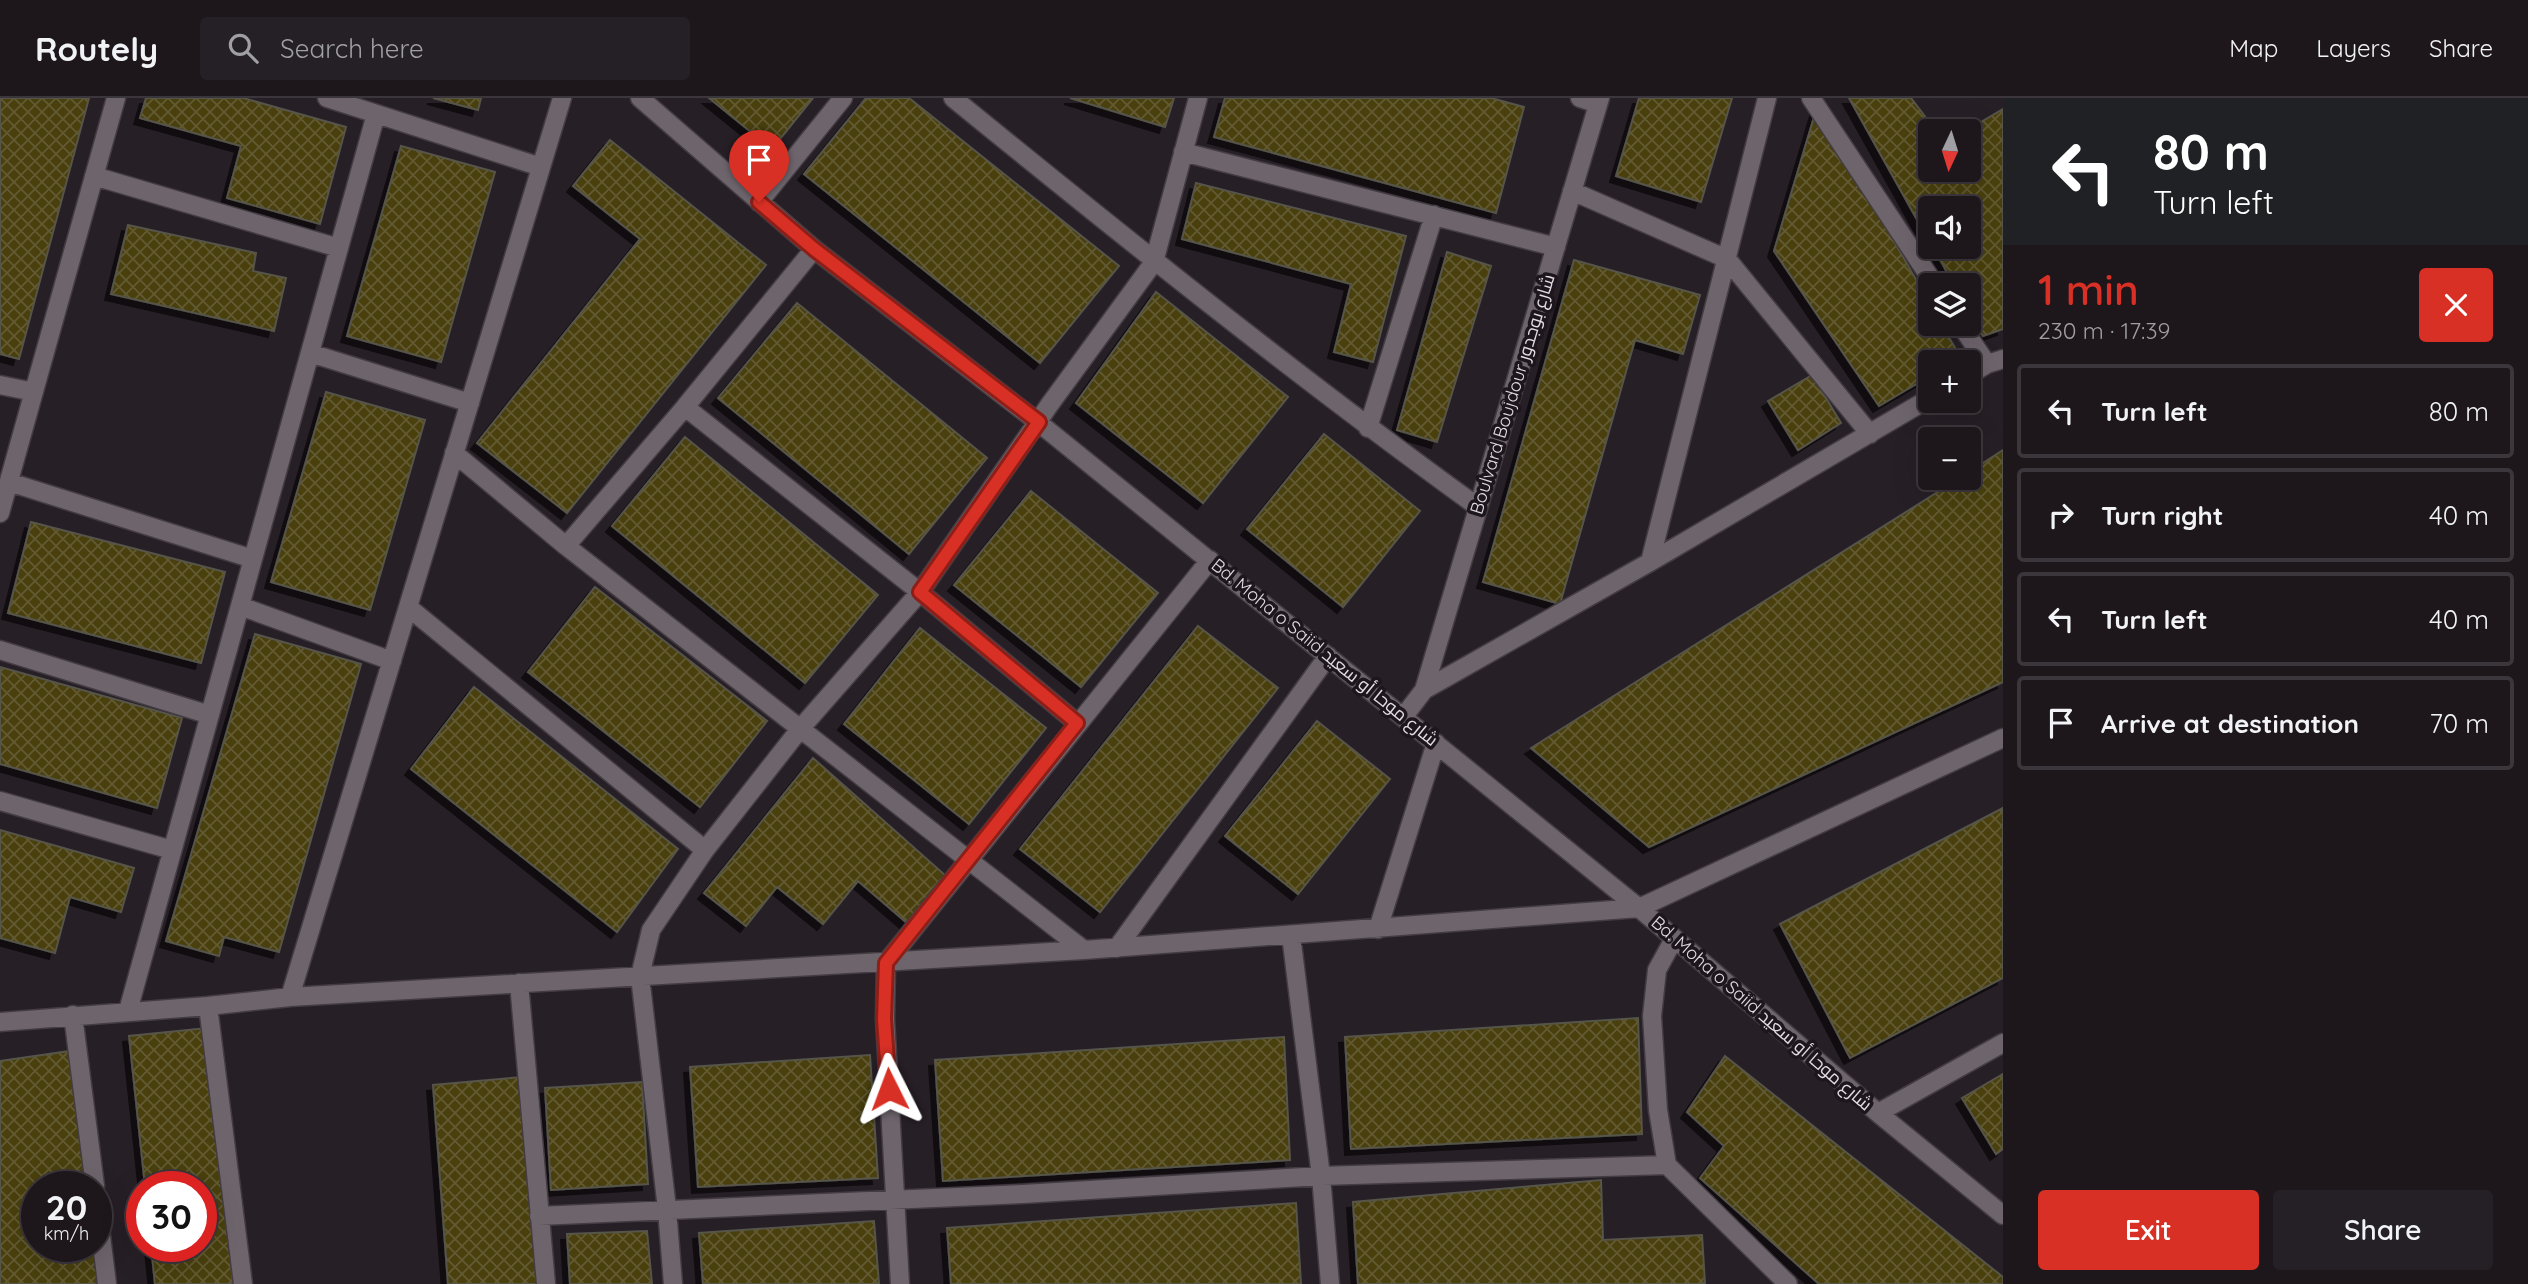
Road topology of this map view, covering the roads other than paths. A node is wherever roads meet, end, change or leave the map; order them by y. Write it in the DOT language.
graph roads {
  1 [pos="116,98"];
  2 [pos="327,98"];
  3 [pos="562,98"];
  4 [pos="640,98"];
  5 [pos="843,98"];
  6 [pos="953,98"];
  7 [pos="1198,98"];
  8 [pos="1580,98"];
  9 [pos="1768,98"];
  10 [pos="1811,98"];
  11 [pos="1599,101"];
  12 [pos="376,114"];
  13 [pos="1183,152"];
  14 [pos="541,167"];
  15 [pos="94,176"];
  16 [pos="1572,191"];
  17 [pos="759,202"];
  18 [pos="1434,215"];
  19 [pos="1556,247"];
  20 [pos="339,248"];
  21 [pos="814,249"];
  22 [pos="1727,259"];
  23 [pos="1154,262"];
  24 [pos="1927,273"];
  25 [pos="1971,336"];
  26 [pos="310,353"];
  27 [pos="1995,361"];
  28 [pos="0,385"];
  29 [pos="34,392"];
  30 [pos="470,403"];
  31 [pos="1918,405"];
  32 [pos="685,407"];
  33 [pos="1039,422"];
  34 [pos="1368,428"];
  35 [pos="1870,434"];
  36 [pos="454,453"];
  37 [pos="9,482"];
  38 [pos="1478,507"];
  39 [pos="0,513"];
  40 [pos="566,546"];
  41 [pos="253,559"];
  42 [pos="1210,560"];
  43 [pos="1650,562"];
  44 [pos="920,592"];
  45 [pos="240,606"];
  46 [pos="408,607"];
  47 [pos="0,650"];
  48 [pos="1328,656"];
  49 [pos="391,661"];
  50 [pos="1424,690"];
  51 [pos="210,715"];
  52 [pos="1405,716"];
  53 [pos="1077,723"];
  54 [pos="800,729"];
  55 [pos="2003,738"];
  56 [pos="1436,743"];
  57 [pos="0,801"];
  58 [pos="172,850"];
  59 [pos="705,850"];
  60 [pos="969,860"];
  61 [pos="1639,908"];
  62 [pos="1378,929"];
  63 [pos="1291,935"];
  64 [pos="1674,939"];
  65 [pos="1116,948"];
  66 [pos="1084,950"];
  67 [pos="886,963"];
  68 [pos="640,976"];
  69 [pos="519,983"];
  70 [pos="290,997"];
  71 [pos="208,1006"];
  72 [pos="128,1011"];
  73 [pos="73,1015"];
  74 [pos="0,1022"];
  75 [pos="2003,1043"];
  76 [pos="1878,1113"];
  77 [pos="1667,1165"];
  78 [pos="93,1171"];
  79 [pos="1321,1176"];
  80 [pos="895,1200"];
  81 [pos="667,1209"];
  82 [pos="2003,1215"];
  83 [pos="539,1216"];
  84 [pos="104,1262"];
  85 [pos="107,1284"];
  86 [pos="243,1284"];
  87 [pos="545,1284"];
  88 [pos="673,1284"];
  89 [pos="900,1284"];
  90 [pos="1330,1284"];
  91 [pos="1788,1284"];
  1 -- 15 [label="street"];
  2 -- 12 [label="street"];
  3 -- 14 [label="street"];
  4 -- 17 [label="street, Bd. Moha o Saiid شارع موحا أو سعيد"];
  5 -- 17 [label="street"];
  6 -- 23 [label="street"];
  7 -- 13 [label="street"];
  8 -- 11 [label="street"];
  9 -- 22 [label="street"];
  10 -- 24 [label="street"];
  11 -- 16 [label="street, Boulvard Boujdour شارع بوجدور"];
  12 -- 14 [label="street"];
  12 -- 20 [label="street"];
  13 -- 18 [label="street"];
  13 -- 23 [label="street"];
  14 -- 30 [label="street"];
  15 -- 20 [label="street"];
  15 -- 29 [label="street"];
  16 -- 19 [label="street, Boulvard Boujdour شارع بوجدور"];
  16 -- 22 [label="street"];
  17 -- 21 [label="street, Bd. Moha o Saiid شارع موحا أو سعيد"];
  18 -- 19 [label="street"];
  18 -- 34 [label="street"];
  19 -- 38 [label="street, Boulvard Boujdour شارع بوجدور"];
  20 -- 26 [label="street"];
  21 -- 32 [label="street"];
  21 -- 33 [label="street, Bd. Moha o Saiid شارع موحا أو سعيد"];
  22 -- 35 [label="street"];
  22 -- 43 [label="street"];
  23 -- 33 [label="street"];
  23 -- 34 [label="street"];
  25 -- 27 [label="street"];
  26 -- 30 [label="street"];
  26 -- 41 [label="street"];
  28 -- 29 [label="street"];
  29 -- 37 [label="street"];
  30 -- 36 [label="street"];
  31 -- 35 [label="street"];
  32 -- 40 [label="street"];
  32 -- 44 [label="street"];
  33 -- 42 [label="street, Bd. Moha o Saiid شارع موحا أو سعيد"];
  33 -- 44 [label="street"];
  34 -- 38 [label="street"];
  35 -- 43 [label="street"];
  36 -- 40 [label="street"];
  36 -- 46 [label="street"];
  37 -- 39 [label="street"];
  37 -- 41 [label="street"];
  38 -- 50 [label="street, Boulvard Boujdour شارع بوجدور"];
  40 -- 54 [label="street"];
  41 -- 45 [label="street"];
  42 -- 48 [label="street, Bd. Moha o Saiid شارع موحا أو سعيد"];
  42 -- 53 [label="street"];
  43 -- 50 [label="street"];
  44 -- 53 [label="street"];
  44 -- 54 [label="street"];
  45 -- 49 [label="street"];
  45 -- 51 [label="street"];
  46 -- 49 [label="street"];
  46 -- 59 [label="street"];
  47 -- 51 [label="street"];
  48 -- 52 [label="street, Bd. Moha o Saiid شارع موحا أو سعيد"];
  48 -- 65 [label="street"];
  49 -- 70 [label="street"];
  50 -- 52 [label="street"];
  51 -- 58 [label="street"];
  52 -- 56 [label="street, Bd. Moha o Saiid شارع موحا أو سعيد"];
  53 -- 60 [label="street"];
  54 -- 59 [label="street"];
  54 -- 60 [label="street"];
  55 -- 61 [label="street"];
  56 -- 61 [label="street, Bd. Moha o Saiid شارع موحا أو سعيد"];
  56 -- 62 [label="street"];
  57 -- 58 [label="street"];
  58 -- 72 [label="street"];
  59 -- 68 [label="street"];
  60 -- 66 [label="street"];
  60 -- 67 [label="street"];
  61 -- 62 [label="street"];
  61 -- 64 [label="street, Bd. Moha o Saiid شارع موحا أو سعيد"];
  62 -- 63 [label="street"];
  63 -- 65 [label="street"];
  63 -- 79 [label="street"];
  64 -- 76 [label="street, Bd. Moha o Saiid شارع موحا أو سعيد"];
  64 -- 77 [label="street"];
  65 -- 66 [label="street"];
  66 -- 67 [label="street"];
  67 -- 68 [label="street"];
  67 -- 80 [label="street"];
  68 -- 69 [label="street"];
  68 -- 81 [label="street"];
  69 -- 70 [label="street"];
  69 -- 83 [label="street"];
  70 -- 71 [label="street"];
  71 -- 72 [label="street"];
  71 -- 86 [label="street"];
  72 -- 73 [label="street"];
  73 -- 74 [label="street"];
  73 -- 78 [label="street"];
  75 -- 76 [label="street"];
  76 -- 82 [label="street, Bd. Moha o Saiid شارع موحا أو سعيد"];
  77 -- 79 [label="street"];
  77 -- 91 [label="street"];
  79 -- 80 [label="street"];
  79 -- 90 [label="street"];
  80 -- 81 [label="street"];
  80 -- 89 [label="street"];
  81 -- 83 [label="street"];
  81 -- 88 [label="street"];
  83 -- 87 [label="street"];
  84 -- 85 [label="street"];
}
